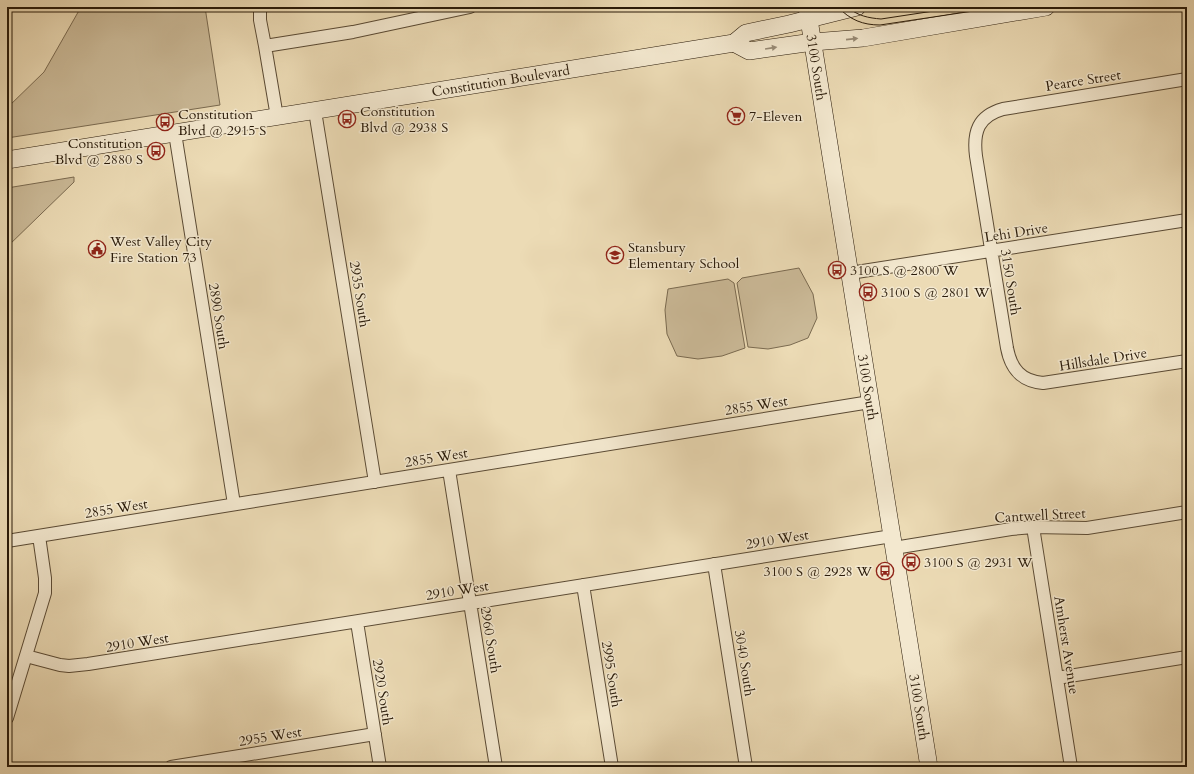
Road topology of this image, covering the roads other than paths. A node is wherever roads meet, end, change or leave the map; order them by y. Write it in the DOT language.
graph roads {
  1 [pos="260,7"];
  2 [pos="470,7"];
  3 [pos="857,7"];
  4 [pos="1046,7"];
  5 [pos="808,13"];
  6 [pos="813,42"];
  7 [pos="734,43"];
  8 [pos="265,46"];
  9 [pos="1187,79"];
  10 [pos="315,111"];
  11 [pos="276,117"];
  12 [pos="985,118"];
  13 [pos="175,133"];
  14 [pos="7,160"];
  15 [pos="1187,220"];
  16 [pos="991,251"];
  17 [pos="850,273"];
  18 [pos="1187,361"];
  19 [pos="1024,378"];
  20 [pos="870,402"];
  21 [pos="449,470"];
  22 [pos="375,482"];
  23 [pos="234,504"];
  24 [pos="1187,512"];
  25 [pos="1033,527"];
  26 [pos="39,536"];
  27 [pos="7,541"];
  28 [pos="893,542"];
  29 [pos="714,564"];
  30 [pos="583,586"];
  31 [pos="470,604"];
  32 [pos="357,622"];
  33 [pos="26,656"];
  34 [pos="1187,657"];
  35 [pos="1057,678"];
  36 [pos="7,718"];
  37 [pos="375,734"];
  38 [pos="171,767"];
  39 [pos="380,767"];
  40 [pos="496,767"];
  41 [pos="612,767"];
  42 [pos="746,767"];
  43 [pos="929,767"];
  44 [pos="1071,767"];
  1 -- 8 [label="street"];
  2 -- 8 [label="street"];
  3 -- 5 [label="main road, Constitution Boulevard"];
  6 -- 4 [label="main road, one-way"];
  5 -- 6 [label="main road, 3100 South"];
  5 -- 7 [label="main road, Constitution Boulevard"];
  7 -- 6 [label="main road, one-way"];
  6 -- 17 [label="main road, 3100 South"];
  7 -- 10 [label="main road, Constitution Boulevard"];
  8 -- 11 [label="street"];
  9 -- 12 [label="street, Pearce Street"];
  10 -- 11 [label="main road, Constitution Boulevard"];
  10 -- 22 [label="street, 2935 South"];
  11 -- 13 [label="main road, Constitution Boulevard"];
  12 -- 16 [label="street, 3150 South"];
  13 -- 14 [label="main road, Constitution Boulevard"];
  13 -- 23 [label="street, 2890 South"];
  15 -- 16 [label="street, Lehi Drive"];
  16 -- 17 [label="street, Lehi Drive"];
  16 -- 19 [label="street, 3150 South"];
  17 -- 20 [label="main road, 3100 South"];
  18 -- 19 [label="street, Hillsdale Drive"];
  20 -- 21 [label="street, 2855 West"];
  20 -- 28 [label="main road, 3100 South"];
  21 -- 22 [label="street, 2855 West"];
  21 -- 31 [label="street, 2960 South"];
  22 -- 23 [label="street, 2855 West"];
  23 -- 26 [label="street, 2855 West"];
  24 -- 25 [label="street, Cantwell Street"];
  25 -- 28 [label="street, Cantwell Street"];
  25 -- 35 [label="street, Amherst Avenue"];
  26 -- 27 [label="street, 2855 West"];
  26 -- 33 [label="street"];
  28 -- 29 [label="street, 2910 West"];
  28 -- 43 [label="main road, 3100 South"];
  29 -- 30 [label="street, 2910 West"];
  29 -- 42 [label="street, 3040 South"];
  30 -- 31 [label="street, 2910 West"];
  30 -- 41 [label="street, 2995 South"];
  31 -- 32 [label="street, 2910 West"];
  31 -- 40 [label="street, 2960 South"];
  32 -- 33 [label="street, 2910 West"];
  32 -- 37 [label="street, 2920 South"];
  33 -- 36 [label="street"];
  34 -- 35 [label="street"];
  35 -- 44 [label="street, Amherst Avenue"];
  37 -- 38 [label="street, 2955 West"];
  37 -- 39 [label="street, 2920 South"];
}
